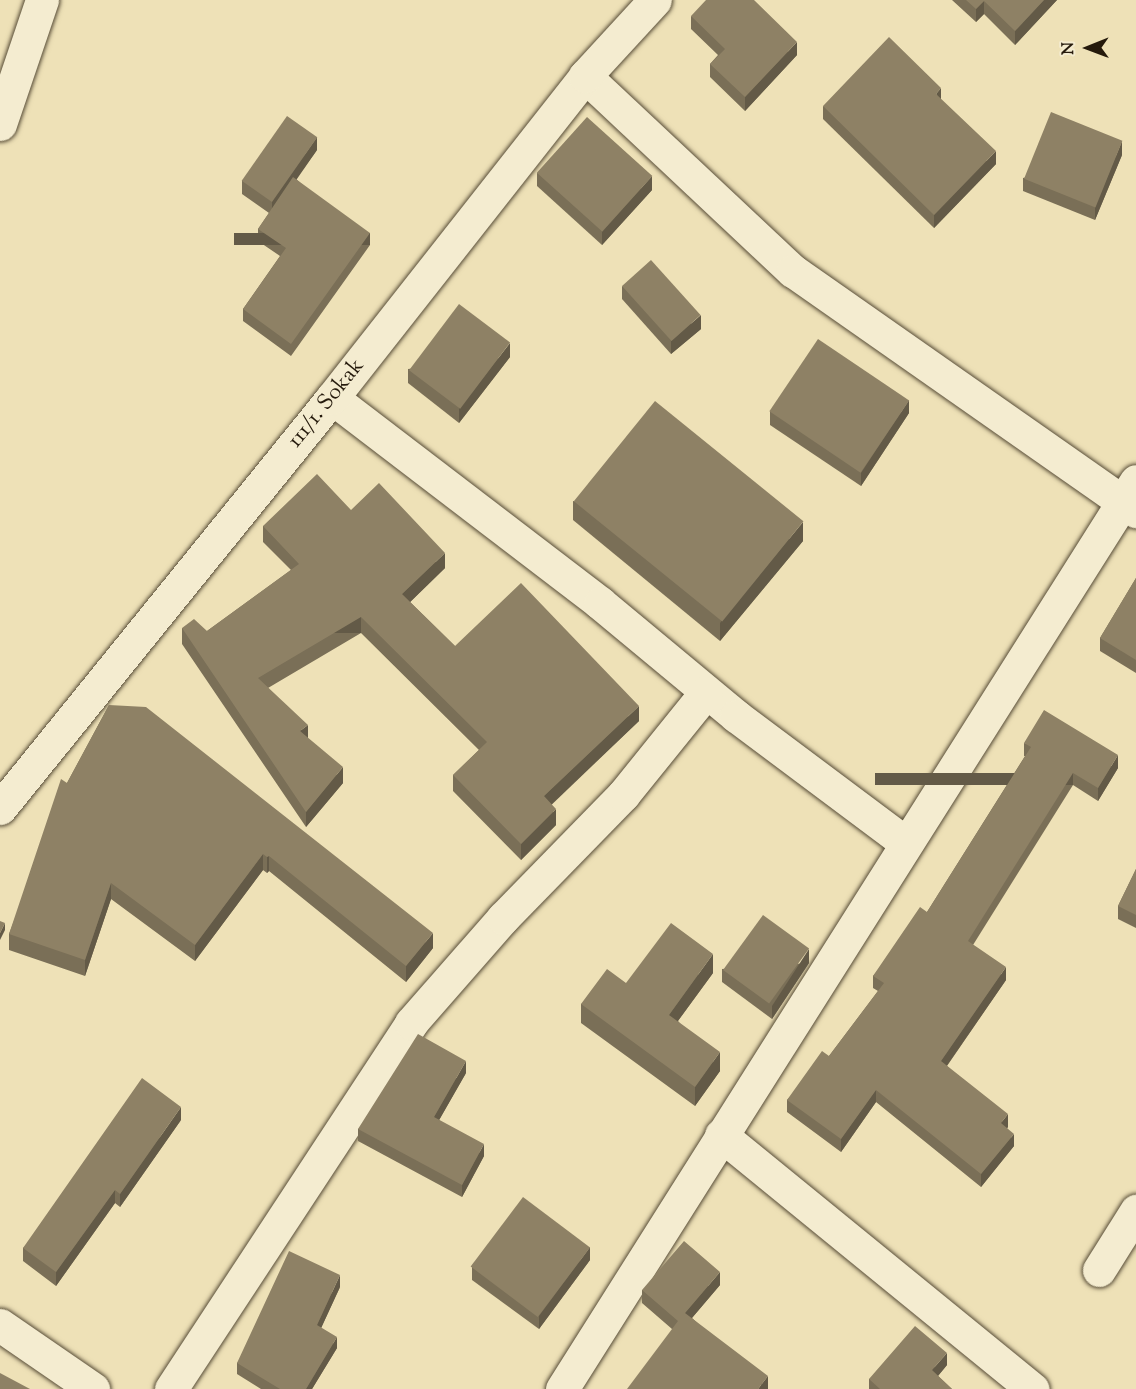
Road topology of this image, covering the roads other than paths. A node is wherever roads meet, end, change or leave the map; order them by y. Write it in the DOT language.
graph roads {
  1 [pos="42,0"];
  2 [pos="655,0"];
  3 [pos="585,76"];
  4 [pos="0,124"];
  5 [pos="332,398"];
  6 [pos="1131,498"];
  7 [pos="706,692"];
  8 [pos="0,808"];
  9 [pos="906,843"];
  10 [pos="721,1135"];
  11 [pos="1136,1211"];
  12 [pos="1099,1270"];
  13 [pos="0,1325"];
  14 [pos="93,1389"];
  15 [pos="171,1389"];
  16 [pos="562,1389"];
  17 [pos="1032,1389"];
  1 -- 4 [label="street"];
  2 -- 3 [label="street, 111/1. Sokak"];
  3 -- 5 [label="street, 111/1. Sokak"];
  3 -- 6 [label="street"];
  5 -- 7 [label="street"];
  5 -- 8 [label="street, 111/1. Sokak"];
  6 -- 9 [label="street"];
  7 -- 9 [label="street"];
  7 -- 15 [label="street"];
  9 -- 10 [label="street"];
  10 -- 16 [label="street"];
  10 -- 17 [label="street"];
  11 -- 12 [label="street"];
  13 -- 14 [label="street"];
}
